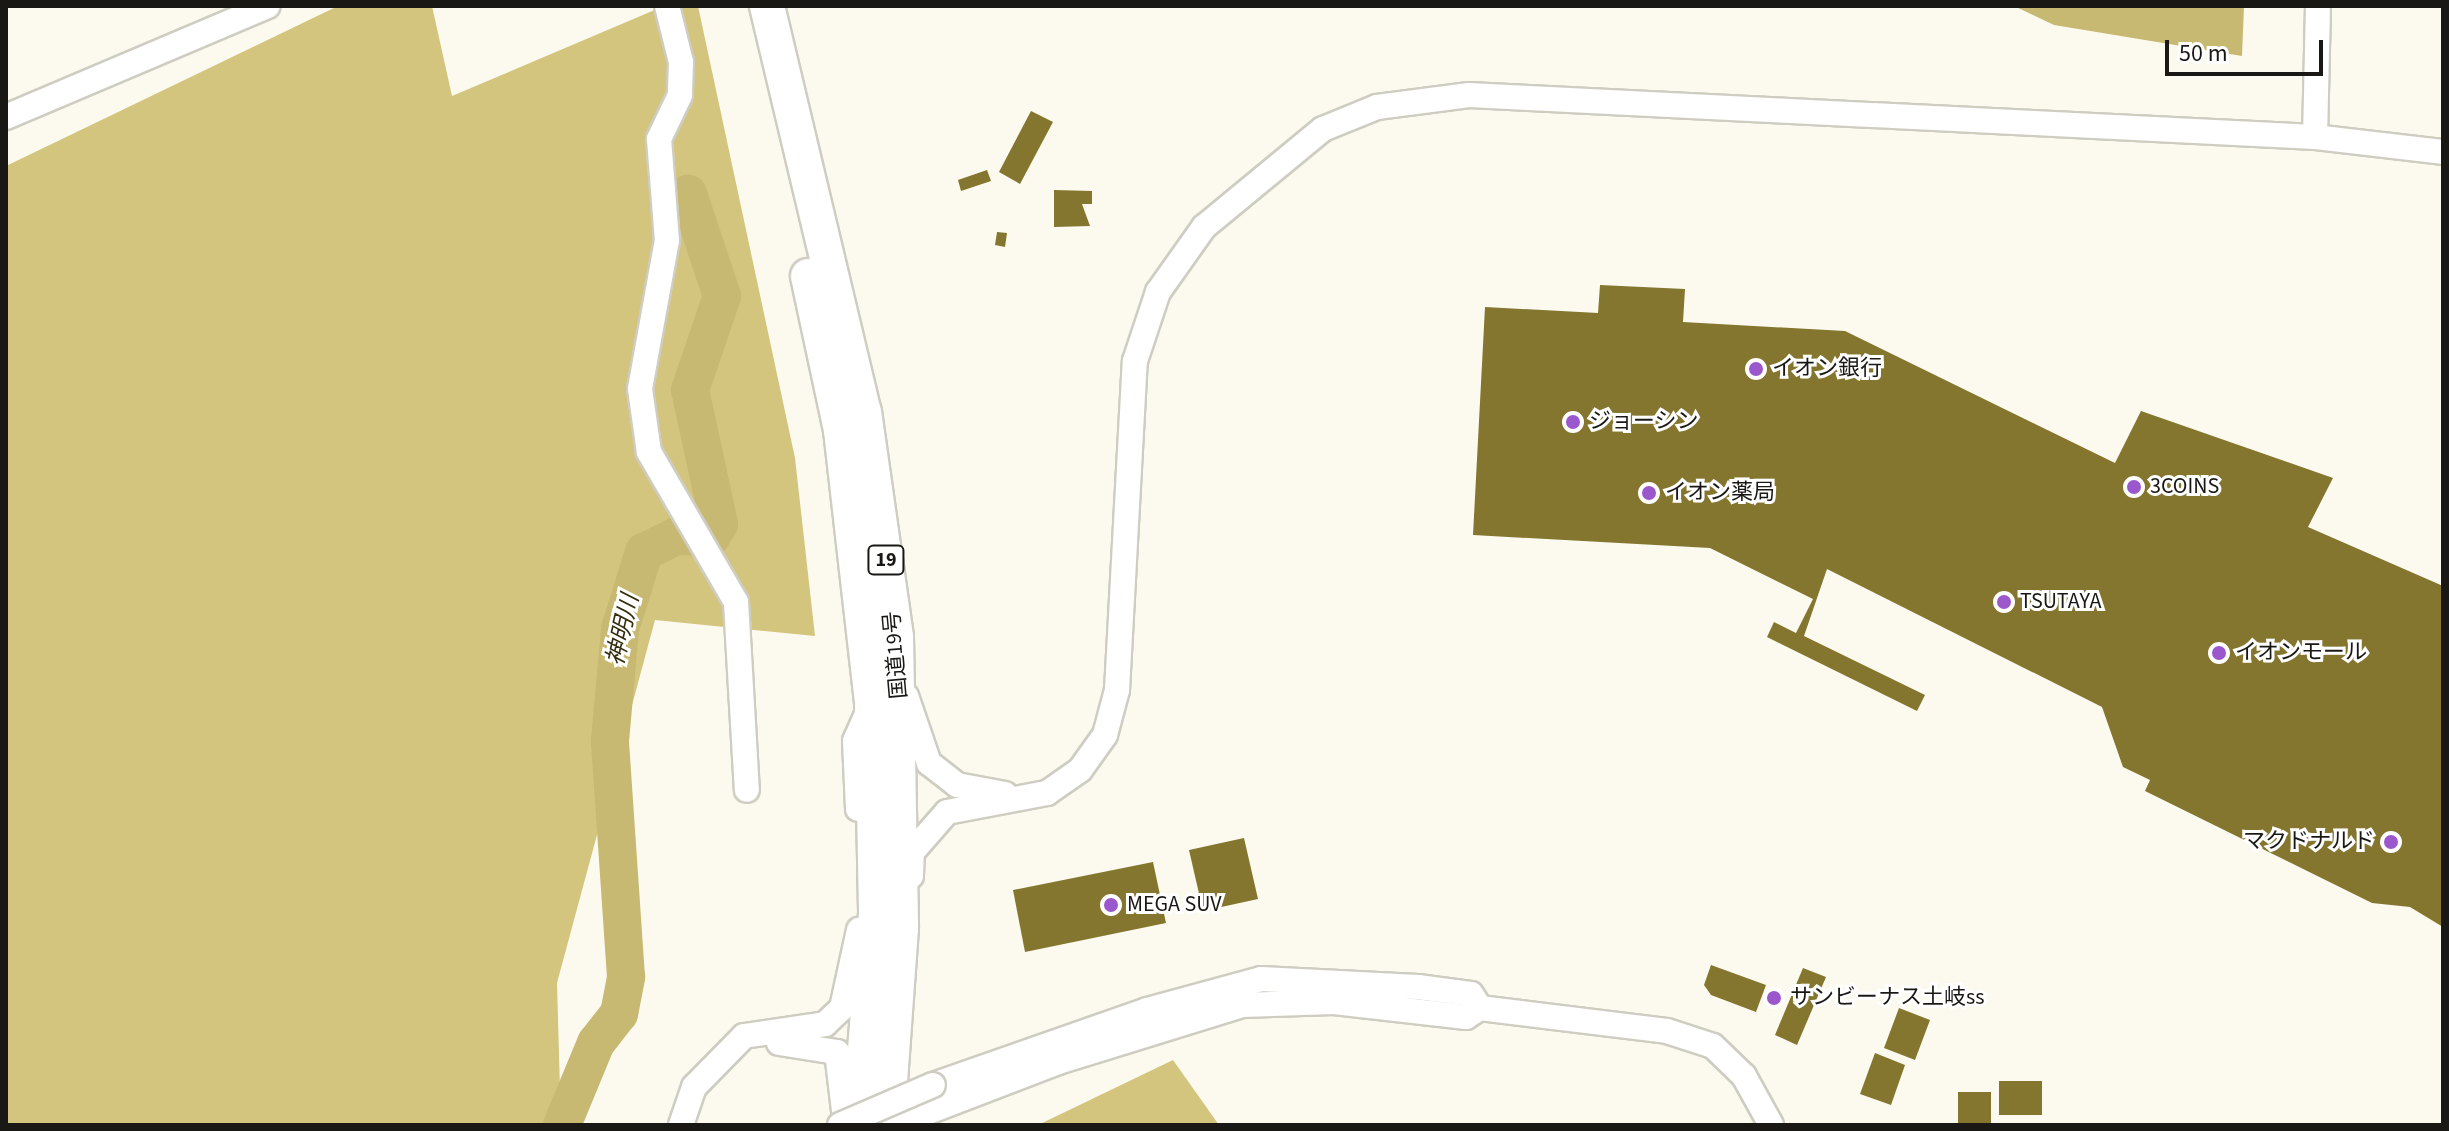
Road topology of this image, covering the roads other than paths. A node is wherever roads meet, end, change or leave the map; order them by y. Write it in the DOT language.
graph roads {
  1 [pos="267,6"];
  2 [pos="667,6"];
  3 [pos="745,6"];
  4 [pos="767,6"];
  5 [pos="2318,6"];
  6 [pos="6,117"];
  7 [pos="2315,137"];
  8 [pos="2443,152"];
  9 [pos="899,668"];
  10 [pos="872,703"];
  11 [pos="747,790"];
  12 [pos="1011,795"];
  13 [pos="892,1077"];
  14 [pos="939,1094"];
  15 [pos="681,1125"];
  16 [pos="694,1125"];
  17 [pos="843,1125"];
  18 [pos="859,1125"];
  19 [pos="887,1125"];
  20 [pos="894,1125"];
  21 [pos="1771,1125"];
  1 -- 6 [label="street"];
  2 -- 11 [label="street"];
  3 -- 10 [label="highway, 国道19号 / 19"];
  4 -- 9 [label="highway, 国道19号 / 19"];
  5 -- 7 [label="street"];
  7 -- 8 [label="street"];
  7 -- 12 [label="street"];
  9 -- 12 [label="street"];
  9 -- 13 [label="highway, 国道19号 / 19"];
  10 -- 15 [label="street"];
  10 -- 18 [label="highway, 国道19号 / 19"];
  12 -- 13 [label="street"];
  13 -- 19 [label="highway, 国道19号 / 19"];
  14 -- 17 [label="street, bridge"];
  14 -- 20 [label="street"];
  14 -- 21 [label="street"];
  16 -- 17 [label="street"];
}
